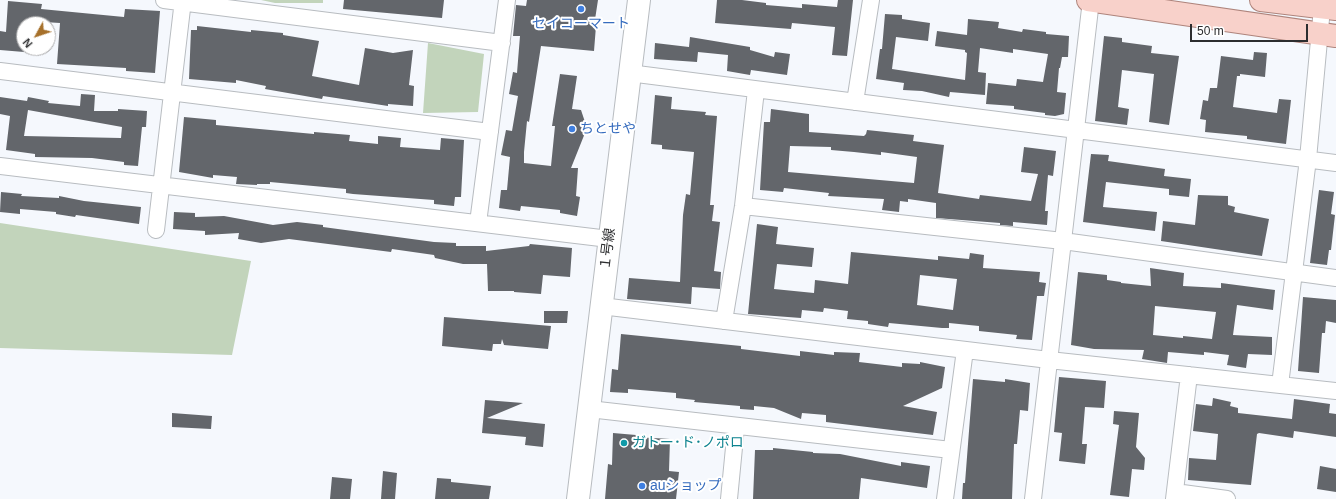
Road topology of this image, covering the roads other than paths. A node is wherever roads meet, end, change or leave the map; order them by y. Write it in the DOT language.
graph roads {
  1 [pos="164,0"];
  2 [pos="507,0"];
  3 [pos="639,0"];
  4 [pos="871,0"];
  5 [pos="1090,0"];
  6 [pos="1261,0"];
  7 [pos="183,1"];
  8 [pos="1329,8"];
  9 [pos="1328,35"];
  10 [pos="502,43"];
  11 [pos="0,71"];
  12 [pos="629,73"];
  13 [pos="756,90"];
  14 [pos="172,92"];
  15 [pos="855,102"];
  16 [pos="1076,130"];
  17 [pos="490,132"];
  18 [pos="1308,159"];
  19 [pos="1336,163"];
  20 [pos="0,166"];
  21 [pos="161,185"];
  22 [pos="743,206"];
  23 [pos="478,223"];
  24 [pos="156,230"];
  25 [pos="609,239"];
  26 [pos="1063,241"];
  27 [pos="1294,272"];
  28 [pos="1336,278"];
  29 [pos="601,306"];
  30 [pos="724,321"];
  31 [pos="965,350"];
  32 [pos="1049,360"];
  33 [pos="1189,375"];
  34 [pos="1280,385"];
  35 [pos="1336,391"];
  36 [pos="589,409"];
  37 [pos="736,427"];
  38 [pos="951,450"];
  39 [pos="1174,496"];
  40 [pos="578,499"];
  41 [pos="729,499"];
  42 [pos="945,499"];
  43 [pos="1033,499"];
  44 [pos="1227,499"];
  1 -- 7 [label="street"];
  2 -- 10 [label="street"];
  3 -- 12 [label="street, １号線"];
  4 -- 15 [label="street"];
  5 -- 9 [label="main road"];
  5 -- 16 [label="street"];
  6 -- 8 [label="main road"];
  7 -- 10 [label="street"];
  7 -- 14 [label="street"];
  8 -- 9 [label="street"];
  9 -- 18 [label="street"];
  10 -- 17 [label="street"];
  11 -- 14 [label="street"];
  12 -- 13 [label="street"];
  12 -- 25 [label="street, １号線"];
  13 -- 15 [label="street"];
  13 -- 22 [label="street"];
  14 -- 17 [label="street"];
  14 -- 21 [label="street"];
  15 -- 16 [label="street"];
  16 -- 18 [label="street"];
  16 -- 26 [label="street"];
  17 -- 23 [label="street"];
  18 -- 19 [label="street"];
  18 -- 27 [label="street"];
  20 -- 21 [label="street"];
  21 -- 23 [label="street"];
  21 -- 24 [label="street"];
  22 -- 26 [label="street"];
  22 -- 30 [label="street"];
  23 -- 25 [label="street"];
  25 -- 29 [label="street, １号線"];
  26 -- 27 [label="street"];
  26 -- 32 [label="street"];
  27 -- 28 [label="street"];
  27 -- 34 [label="street"];
  29 -- 30 [label="street"];
  29 -- 36 [label="street, １号線"];
  30 -- 31 [label="street"];
  31 -- 32 [label="street"];
  31 -- 38 [label="street"];
  32 -- 33 [label="street"];
  32 -- 43 [label="street"];
  33 -- 34 [label="street"];
  33 -- 39 [label="street"];
  34 -- 35 [label="street"];
  36 -- 37 [label="street"];
  36 -- 40 [label="street, １号線"];
  37 -- 38 [label="street"];
  37 -- 41 [label="street"];
  38 -- 42 [label="street"];
  39 -- 44 [label="street"];
}
